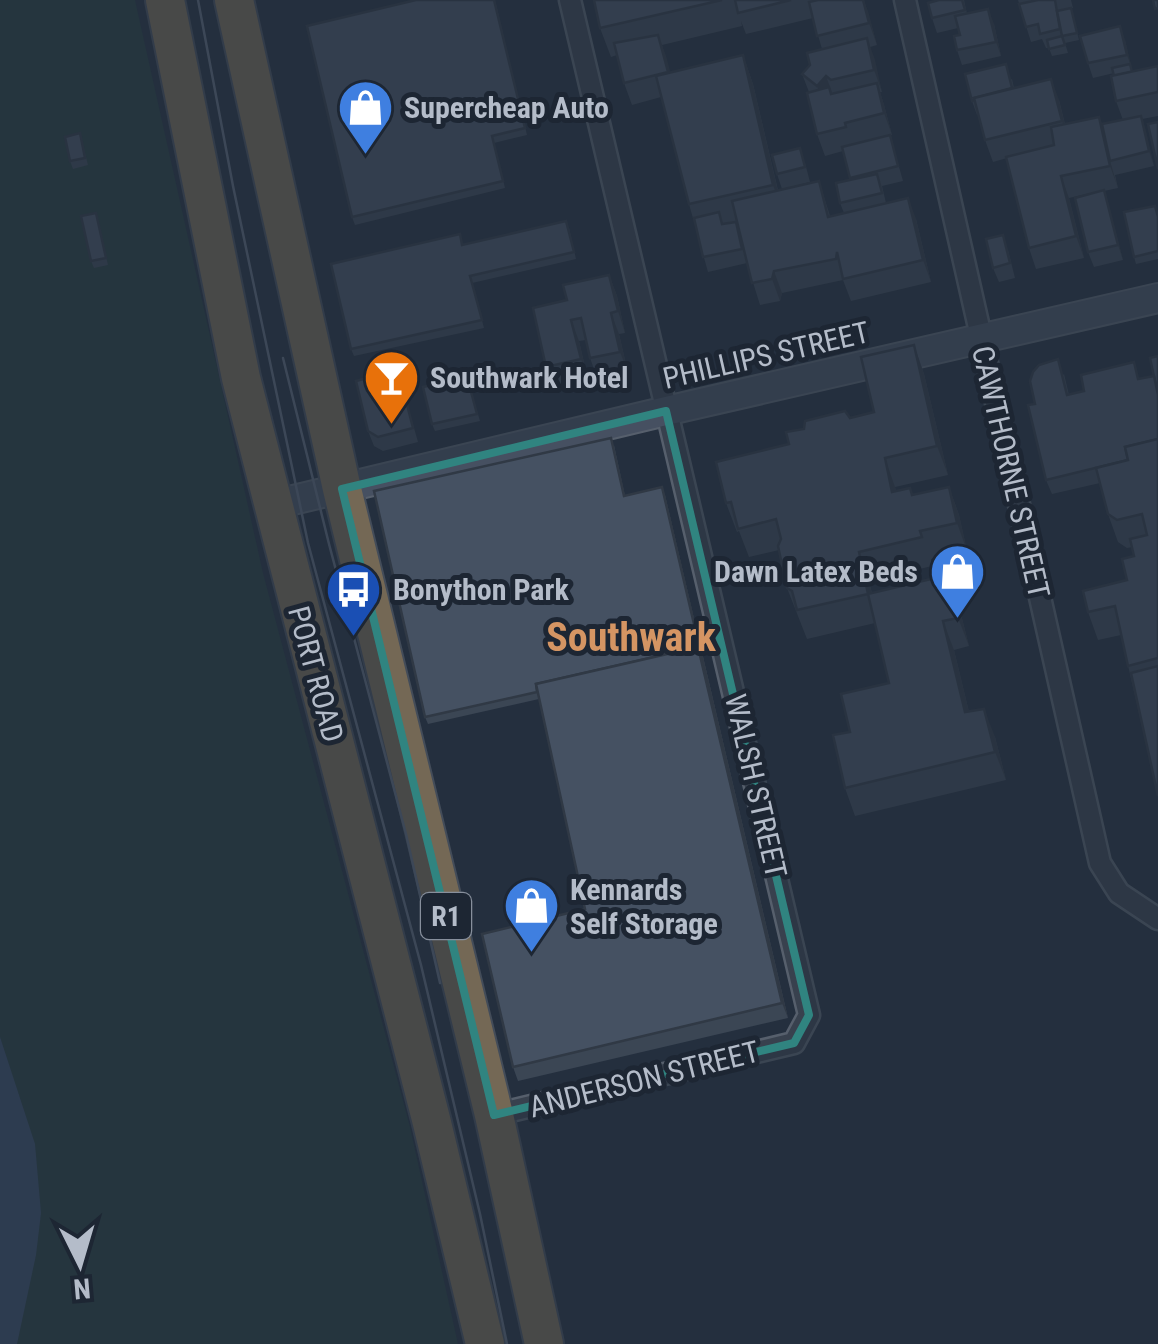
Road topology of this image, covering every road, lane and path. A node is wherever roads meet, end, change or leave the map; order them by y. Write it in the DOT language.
graph roads {
  1 [pos="165,0"];
  2 [pos="234,0"];
  3 [pos="570,0"];
  4 [pos="904,0"];
  5 [pos="1158,298"];
  6 [pos="980,339"];
  7 [pos="666,411"];
  8 [pos="342,488"];
  9 [pos="272,505"];
  10 [pos="1158,919"];
  11 [pos="794,1043"];
  12 [pos="494,1116"];
  13 [pos="485,1344"];
  14 [pos="544,1344"];
  1 -- 9 [label="highway, PORT ROAD / R1"];
  2 -- 8 [label="highway, R1"];
  3 -- 7 [label="street, WALSH STREET"];
  4 -- 6 [label="street, CAWTHORNE STREET"];
  5 -- 6 [label="street, PHILLIPS STREET"];
  6 -- 7 [label="street, PHILLIPS STREET"];
  6 -- 10 [label="street, CAWTHORNE STREET"];
  7 -- 8 [label="street, PHILLIPS STREET"];
  7 -- 11 [label="street, WALSH STREET"];
  8 -- 9 [label="street, PHILLIPS STREET"];
  8 -- 12 [label="highway, R1"];
  9 -- 13 [label="highway, PORT ROAD / R1"];
  11 -- 12 [label="street, ANDERSON STREET"];
  12 -- 14 [label="highway, R1"];
}
